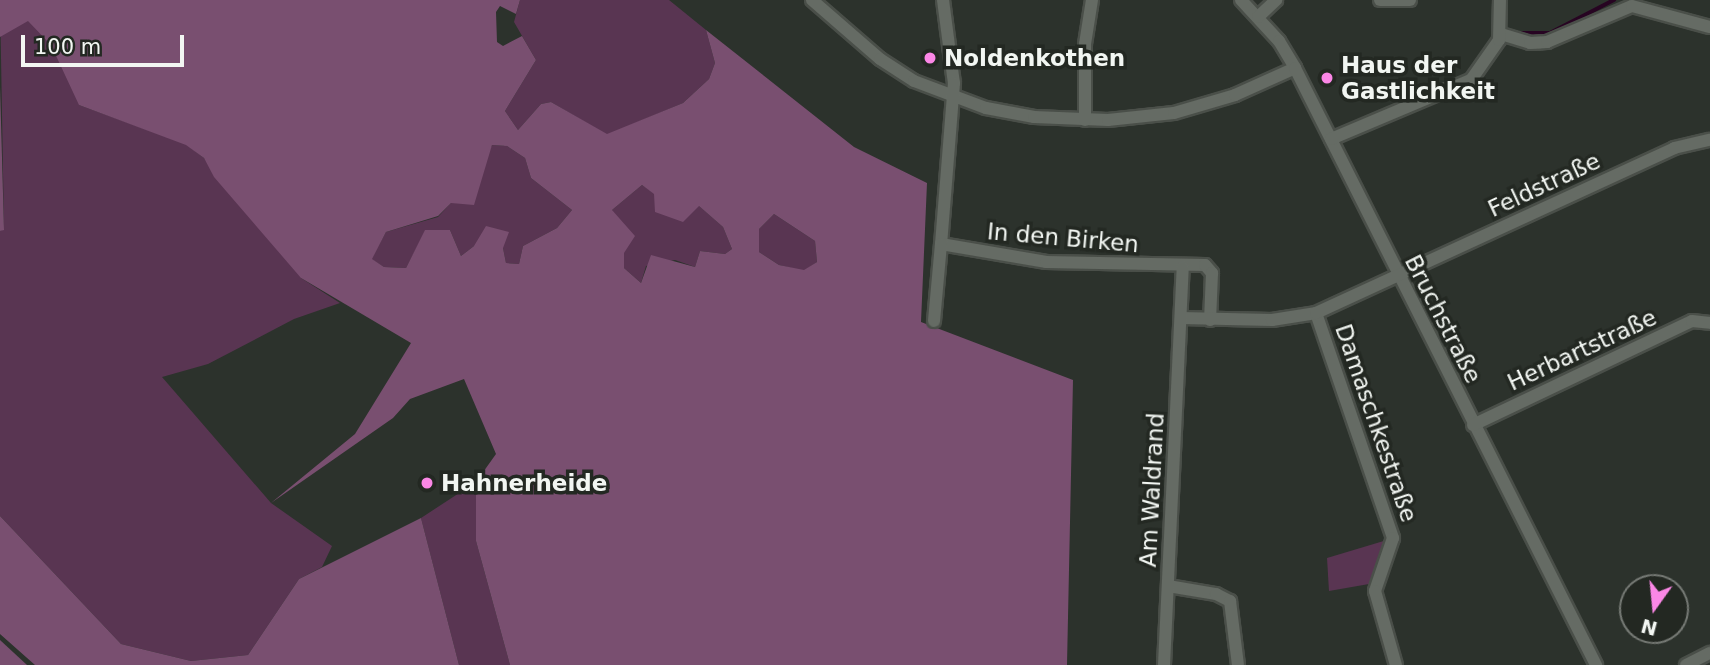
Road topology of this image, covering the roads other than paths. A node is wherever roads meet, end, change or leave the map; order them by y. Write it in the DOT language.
graph roads {
  1 [pos="812,0"];
  2 [pos="943,0"];
  3 [pos="1092,0"];
  4 [pos="1241,0"];
  5 [pos="1276,0"];
  6 [pos="1380,0"];
  7 [pos="1410,0"];
  8 [pos="1500,0"];
  9 [pos="1258,17"];
  10 [pos="1710,27"];
  11 [pos="1501,34"];
  12 [pos="1295,68"];
  13 [pos="953,96"];
  14 [pos="1085,120"];
  15 [pos="1331,139"];
  16 [pos="1710,140"];
  17 [pos="941,244"];
  18 [pos="1183,267"];
  19 [pos="1398,275"];
  20 [pos="1316,313"];
  21 [pos="1181,318"];
  22 [pos="1210,320"];
  23 [pos="934,321"];
  24 [pos="1710,323"];
  25 [pos="1473,425"];
  26 [pos="1168,586"];
  27 [pos="1710,653"];
  28 [pos="1164,665"];
  29 [pos="1238,665"];
  30 [pos="1396,665"];
  31 [pos="1596,665"];
  32 [pos="1686,665"];
  1 -- 13 [label="street"];
  2 -- 13 [label="street"];
  3 -- 14 [label="street"];
  4 -- 9 [label="street, Bruchstraße"];
  5 -- 9 [label="street"];
  6 -- 7 [label="street"];
  8 -- 11 [label="street"];
  9 -- 12 [label="street, Bruchstraße"];
  10 -- 11 [label="street"];
  11 -- 15 [label="street"];
  12 -- 14 [label="street"];
  12 -- 15 [label="street, Bruchstraße"];
  13 -- 14 [label="street"];
  13 -- 17 [label="street"];
  15 -- 19 [label="street, Bruchstraße"];
  16 -- 19 [label="street, Feldstraße"];
  17 -- 18 [label="street, In den Birken"];
  17 -- 23 [label="street"];
  18 -- 21 [label="street"];
  18 -- 22 [label="street, In den Birken"];
  19 -- 20 [label="street"];
  19 -- 25 [label="street, Bruchstraße"];
  20 -- 22 [label="street"];
  20 -- 30 [label="street, Damaschkestraße"];
  21 -- 22 [label="street"];
  21 -- 26 [label="street, Am Waldrand"];
  24 -- 25 [label="street, Herbartstraße"];
  25 -- 31 [label="street, Bruchstraße"];
  26 -- 28 [label="street, Am Waldrand"];
  26 -- 29 [label="street"];
  27 -- 32 [label="street"];
}
